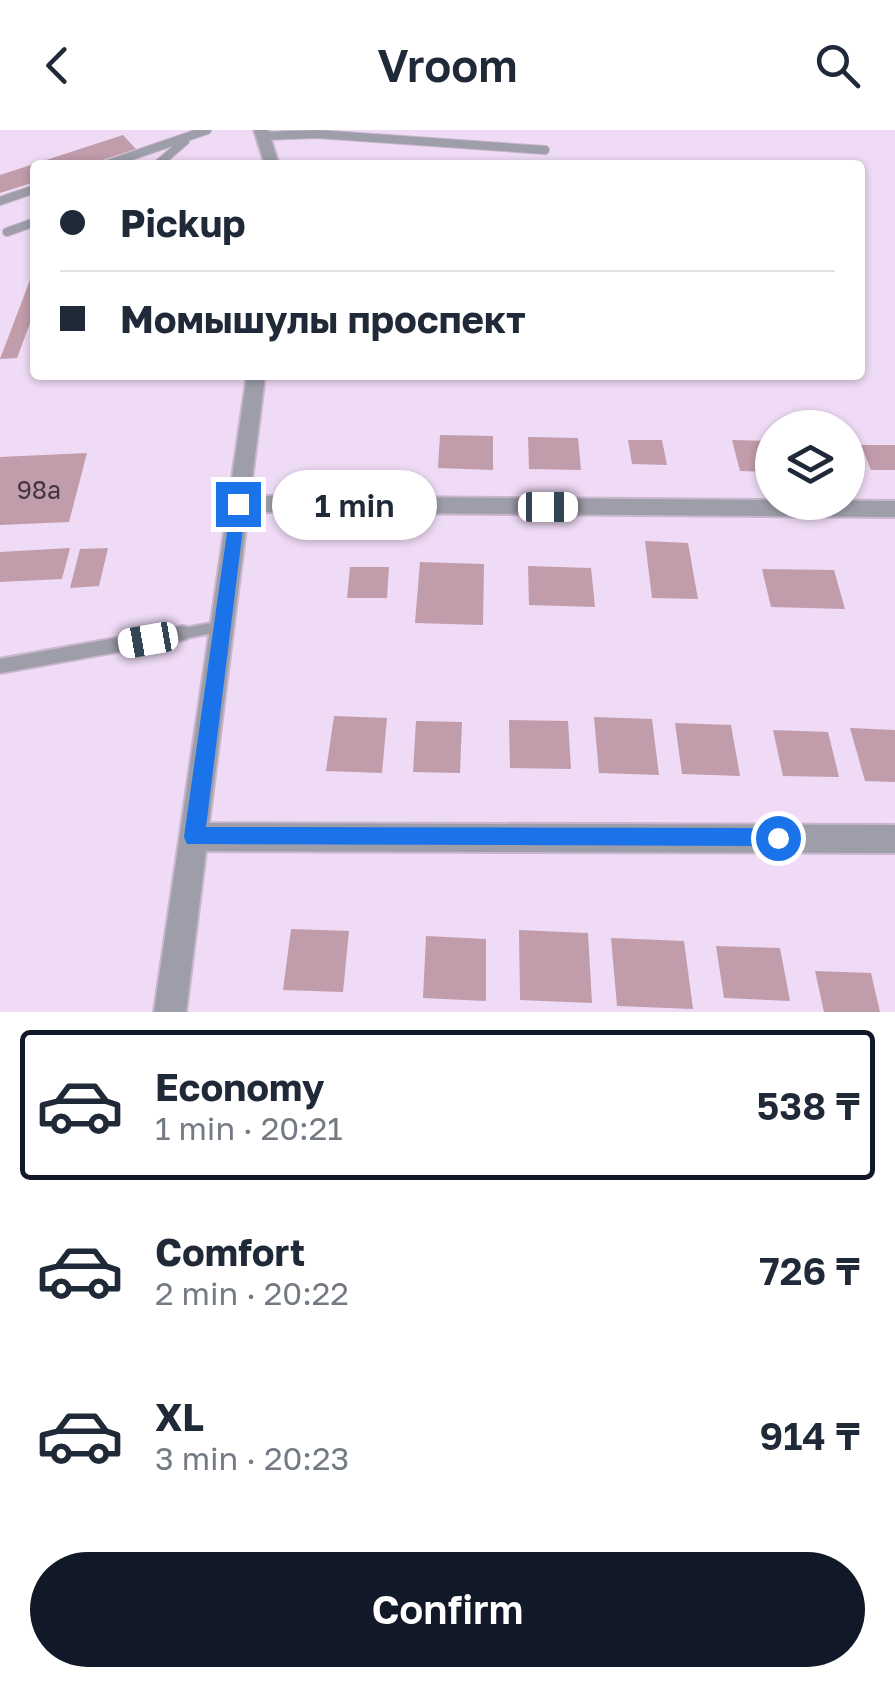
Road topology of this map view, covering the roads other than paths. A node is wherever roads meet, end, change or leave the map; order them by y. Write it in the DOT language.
graph roads {
  1 [pos="207,130"];
  2 [pos="262,133"];
  3 [pos="192,135"];
  4 [pos="545,150"];
  5 [pos="120,160"];
  6 [pos="163,160"];
  7 [pos="270,160"];
  8 [pos="30,191"];
  9 [pos="0,201"];
  10 [pos="30,224"];
  11 [pos="7,232"];
  12 [pos="255,380"];
  13 [pos="238,504"];
  14 [pos="895,509"];
  15 [pos="222,626"];
  16 [pos="0,666"];
  17 [pos="194,837"];
  18 [pos="895,839"];
  19 [pos="170,1012"];
  1 -- 3 [label="lane"];
  2 -- 4 [label="lane"];
  2 -- 7 [label="street"];
  3 -- 5 [label="lane"];
  3 -- 6 [label="lane"];
  8 -- 9 [label="lane"];
  10 -- 11 [label="lane"];
  12 -- 13 [label="street"];
  13 -- 14 [label="street"];
  13 -- 15 [label="street"];
  15 -- 16 [label="lane"];
  15 -- 17 [label="street"];
  17 -- 18 [label="street"];
  17 -- 19 [label="street"];
}
